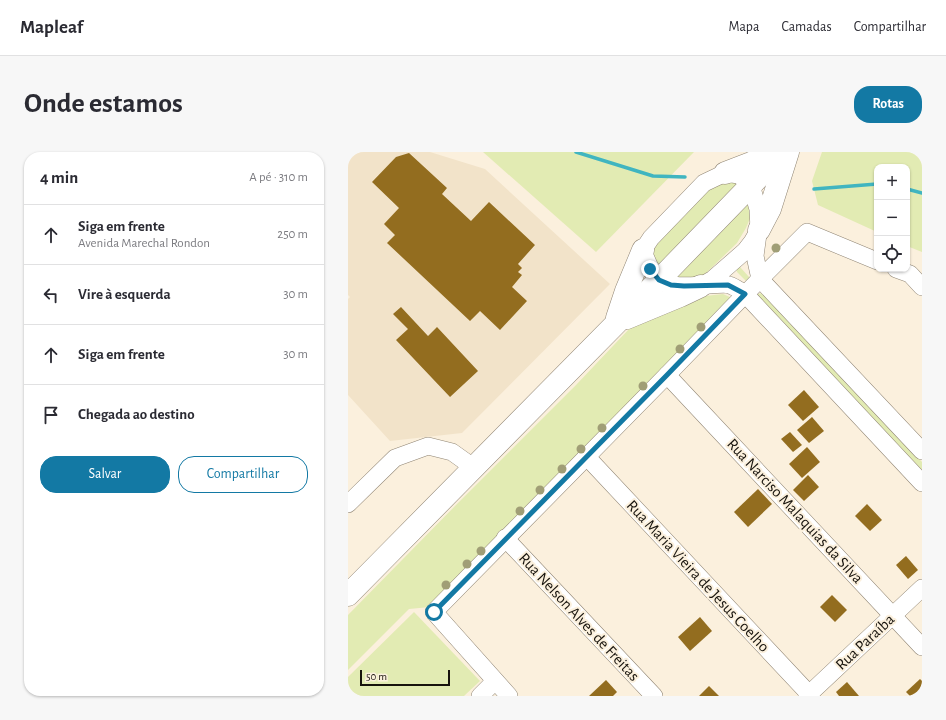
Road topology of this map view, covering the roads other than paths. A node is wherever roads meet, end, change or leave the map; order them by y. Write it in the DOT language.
graph roads {
  1 [pos="774,152"];
  2 [pos="783,152"];
  3 [pos="788,152"];
  4 [pos="725,173"];
  5 [pos="751,185"];
  6 [pos="759,230"];
  7 [pos="643,250"];
  8 [pos="874,260"];
  9 [pos="904,272"];
  10 [pos="760,279"];
  11 [pos="659,280"];
  12 [pos="701,286"];
  13 [pos="922,287"];
  14 [pos="745,294"];
  15 [pos="615,323"];
  16 [pos="667,375"];
  17 [pos="922,451"];
  18 [pos="586,456"];
  19 [pos="473,467"];
  20 [pos="922,483"];
  21 [pos="351,495"];
  22 [pos="505,538"];
  23 [pos="922,588"];
  24 [pos="348,595"];
  25 [pos="893,616"];
  26 [pos="922,647"];
  27 [pos="496,681"];
  28 [pos="809,695"];
  29 [pos="480,696"];
  30 [pos="509,696"];
  31 [pos="654,696"];
  1 -- 4 [label="highway"];
  2 -- 5 [label="highway"];
  3 -- 6 [label="highway"];
  4 -- 5 [label="street"];
  4 -- 7 [label="street"];
  5 -- 6 [label="street"];
  5 -- 11 [label="highway"];
  6 -- 10 [label="street"];
  6 -- 12 [label="street"];
  7 -- 11 [label="street"];
  7 -- 15 [label="highway"];
  8 -- 10 [label="street"];
  9 -- 13 [label="street"];
  10 -- 14 [label="street"];
  10 -- 17 [label="street"];
  11 -- 12 [label="street"];
  11 -- 15 [label="highway"];
  12 -- 14 [label="street"];
  12 -- 15 [label="highway"];
  14 -- 16 [label="street"];
  14 -- 20 [label="street"];
  15 -- 19 [label="highway"];
  16 -- 18 [label="street"];
  16 -- 25 [label="street, Rua Narciso Malaquias da Silva"];
  18 -- 22 [label="street"];
  18 -- 28 [label="street, Rua Maria Vieira de Jesus Coelho"];
  19 -- 21 [label="street"];
  19 -- 24 [label="highway"];
  22 -- 27 [label="street"];
  22 -- 31 [label="street, Rua Nelson Alves de Freitas"];
  23 -- 25 [label="street, Rua Paraíba"];
  25 -- 26 [label="street, Rua Narciso Malaquias da Silva"];
  25 -- 28 [label="street, Rua Paraíba"];
  27 -- 29 [label="street"];
  27 -- 30 [label="street"];
}
